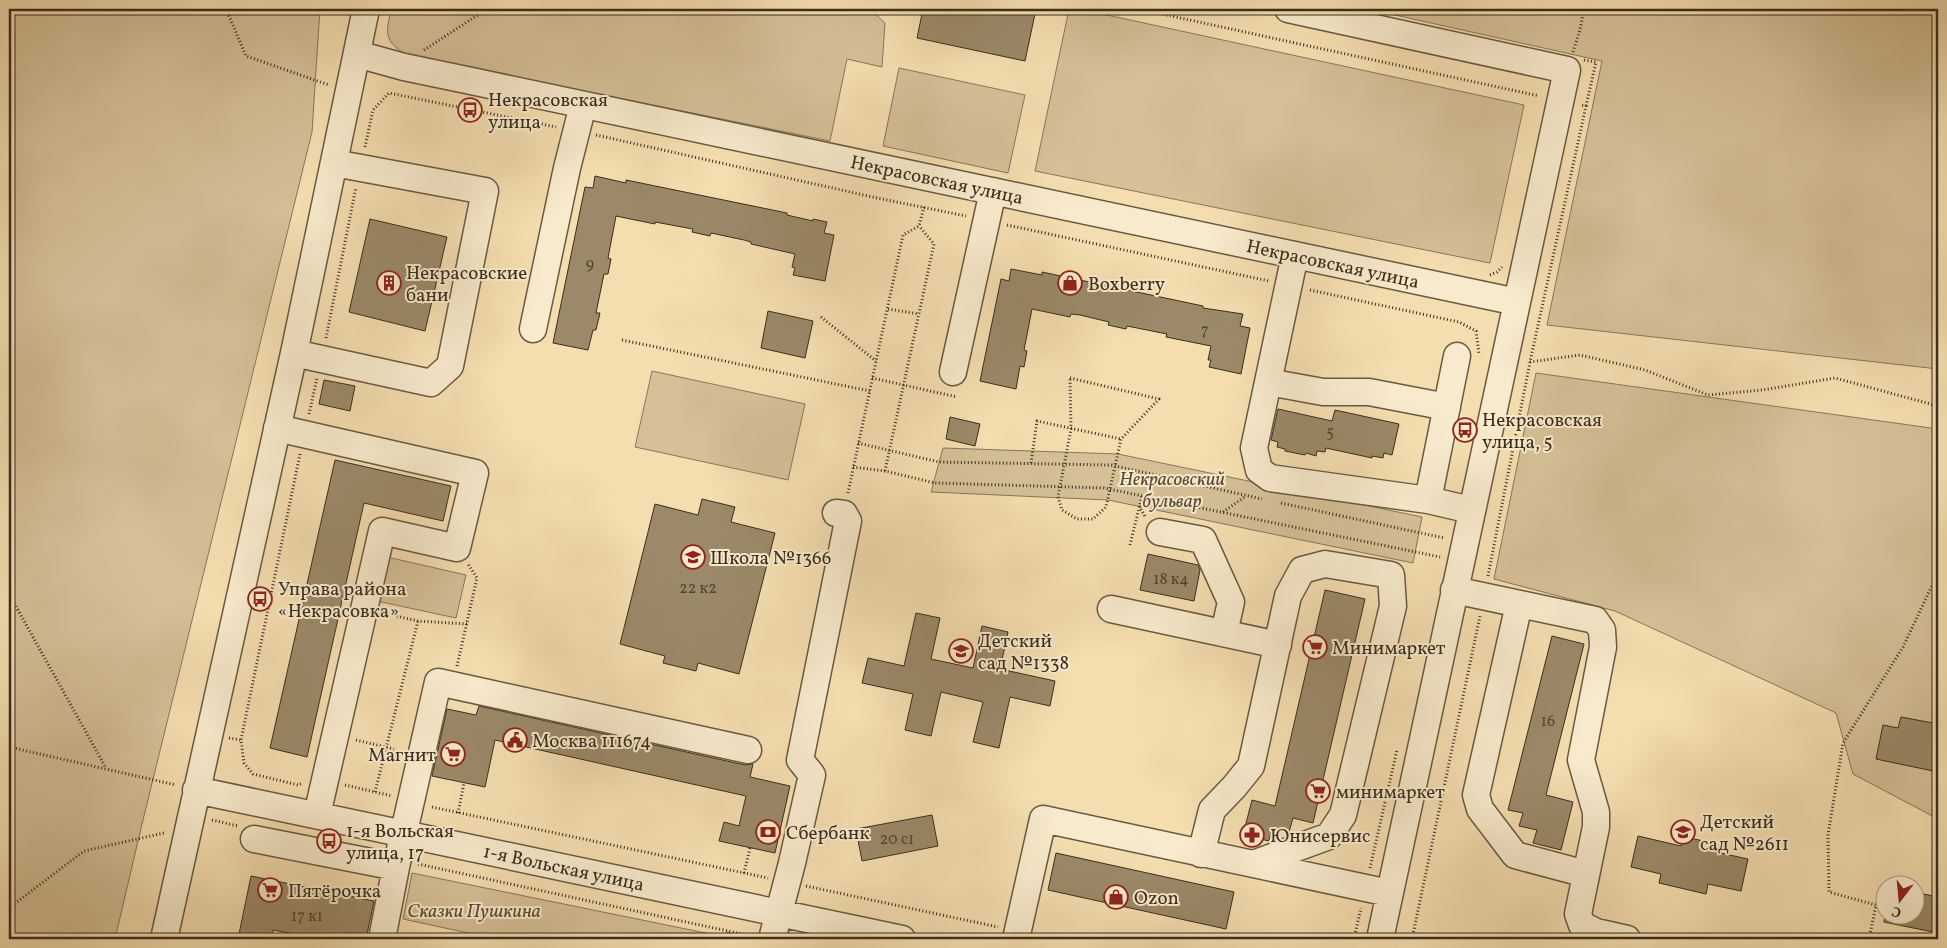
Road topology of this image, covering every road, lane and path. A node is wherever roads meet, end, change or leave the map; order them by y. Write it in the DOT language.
graph roads {
  1 [pos="226,9"];
  2 [pos="366,9"];
  3 [pos="487,9"];
  4 [pos="1140,9"];
  5 [pos="1288,9"];
  6 [pos="1584,9"];
  7 [pos="423,50"];
  8 [pos="357,54"];
  9 [pos="1567,70"];
  10 [pos="330,85"];
  11 [pos="389,93"];
  12 [pos="1560,101"];
  13 [pos="583,105"];
  14 [pos="577,131"];
  15 [pos="334,163"];
  16 [pos="993,191"];
  17 [pos="924,207"];
  18 [pos="987,220"];
  19 [pos="919,226"];
  20 [pos="1938,249"];
  21 [pos="1295,255"];
  22 [pos="1938,283"];
  23 [pos="1288,285"];
  24 [pos="1517,302"];
  25 [pos="888,308"];
  26 [pos="919,314"];
  27 [pos="821,317"];
  28 [pos="533,329"];
  29 [pos="622,340"];
  30 [pos="294,352"];
  31 [pos="1467,358"];
  32 [pos="876,361"];
  33 [pos="1530,362"];
  34 [pos="872,378"];
  35 [pos="1268,382"];
  36 [pos="955,385"];
  37 [pos="903,386"];
  38 [pos="870,391"];
  39 [pos="1938,406"];
  40 [pos="1447,407"];
  41 [pos="277,428"];
  42 [pos="1071,429"];
  43 [pos="1121,439"];
  44 [pos="858,443"];
  45 [pos="889,450"];
  46 [pos="1030,464"];
  47 [pos="1066,464"];
  48 [pos="1115,466"];
  49 [pos="853,467"];
  50 [pos="885,471"];
  51 [pos="1060,487"];
  52 [pos="1111,490"];
  53 [pos="1142,496"];
  54 [pos="1246,496"];
  55 [pos="1265,500"];
  56 [pos="1275,502"];
  57 [pos="1450,505"];
  58 [pos="1139,506"];
  59 [pos="840,513"];
  60 [pos="1222,513"];
  61 [pos="1154,526"];
  62 [pos="1444,538"];
  63 [pos="1130,545"];
  64 [pos="1442,547"];
  65 [pos="457,548"];
  66 [pos="1441,552"];
  67 [pos="1938,574"];
  68 [pos="1454,590"];
  69 [pos="9,594"];
  70 [pos="1484,596"];
  71 [pos="1519,604"];
  72 [pos="364,608"];
  73 [pos="1111,609"];
  74 [pos="418,621"];
  75 [pos="467,624"];
  76 [pos="1224,633"];
  77 [pos="1278,645"];
  78 [pos="453,685"];
  79 [pos="336,735"];
  80 [pos="1398,742"];
  81 [pos="386,746"];
  82 [pos="9,748"];
  83 [pos="394,749"];
  84 [pos="748,750"];
  85 [pos="244,763"];
  86 [pos="106,768"];
  87 [pos="325,780"];
  88 [pos="464,783"];
  89 [pos="196,790"];
  90 [pos="375,792"];
  91 [pos="411,801"];
  92 [pos="458,814"];
  93 [pos="317,815"];
  94 [pos="164,833"];
  95 [pos="403,833"];
  96 [pos="254,839"];
  97 [pos="750,848"];
  98 [pos="1201,854"];
  99 [pos="397,863"];
  100 [pos="1253,864"];
  101 [pos="744,873"];
  102 [pos="1586,874"];
  103 [pos="787,882"];
  104 [pos="1377,891"];
  105 [pos="9,908"];
  106 [pos="779,913"];
  107 [pos="731,931"];
  108 [pos="1017,935"];
  109 [pos="764,938"];
  110 [pos="164,939"];
  111 [pos="382,939"];
  112 [pos="719,939"];
  113 [pos="902,939"];
  114 [pos="1055,939"];
  115 [pos="1354,939"];
  116 [pos="1380,939"];
  117 [pos="1412,939"];
  118 [pos="1627,939"];
  119 [pos="1869,939"];
  1 -- 10 [label="path"];
  2 -- 8 [label="street"];
  3 -- 7 [label="path"];
  4 -- 12 [label="path"];
  5 -- 9 [label="street"];
  6 -- 9 [label="path"];
  8 -- 13 [label="street, Некрасовская улица"];
  8 -- 15 [label="street"];
  9 -- 12 [label="street"];
  11 -- 14 [label="path"];
  12 -- 24 [label="street"];
  12 -- 33 [label="path"];
  13 -- 14 [label="street"];
  13 -- 16 [label="street, Некрасовская улица"];
  14 -- 17 [label="path"];
  14 -- 28 [label="street"];
  15 -- 30 [label="street"];
  15 -- 30 [label="street"];
  16 -- 18 [label="street"];
  16 -- 21 [label="street, Некрасовская улица"];
  17 -- 18 [label="path"];
  17 -- 19 [label="path"];
  18 -- 23 [label="path"];
  18 -- 36 [label="street"];
  19 -- 25 [label="path"];
  19 -- 26 [label="path"];
  20 -- 22 [label="path"];
  21 -- 23 [label="street"];
  21 -- 24 [label="street, Некрасовская улица"];
  23 -- 31 [label="path"];
  23 -- 35 [label="street"];
  24 -- 57 [label="street"];
  25 -- 26 [label="path"];
  25 -- 32 [label="path"];
  26 -- 37 [label="path"];
  27 -- 32 [label="path"];
  29 -- 38 [label="path"];
  30 -- 41 [label="street"];
  31 -- 40 [label="street"];
  32 -- 34 [label="path"];
  33 -- 39 [label="path"];
  33 -- 70 [label="path"];
  34 -- 37 [label="path"];
  34 -- 38 [label="path"];
  35 -- 40 [label="street"];
  35 -- 57 [label="street"];
  36 -- 37 [label="path"];
  37 -- 45 [label="path"];
  38 -- 44 [label="path"];
  40 -- 57 [label="street"];
  41 -- 65 [label="street"];
  41 -- 89 [label="street"];
  42 -- 43 [label="path"];
  42 -- 43 [label="path"];
  42 -- 46 [label="path"];
  42 -- 47 [label="path"];
  43 -- 48 [label="path"];
  44 -- 45 [label="path"];
  44 -- 49 [label="path"];
  45 -- 46 [label="path"];
  45 -- 50 [label="path"];
  46 -- 47 [label="path"];
  47 -- 48 [label="path"];
  47 -- 51 [label="path"];
  48 -- 52 [label="path"];
  48 -- 54 [label="path"];
  49 -- 50 [label="path"];
  49 -- 59 [label="path"];
  50 -- 51 [label="path"];
  51 -- 52 [label="path"];
  51 -- 52 [label="path"];
  52 -- 53 [label="path"];
  53 -- 58 [label="path"];
  53 -- 60 [label="path"];
  54 -- 55 [label="path"];
  54 -- 60 [label="path"];
  56 -- 62 [label="path"];
  57 -- 62 [label="path"];
  57 -- 68 [label="street"];
  58 -- 61 [label="path"];
  58 -- 63 [label="path"];
  59 -- 103 [label="street"];
  60 -- 66 [label="path"];
  61 -- 76 [label="street"];
  62 -- 64 [label="path"];
  65 -- 72 [label="street"];
  65 -- 75 [label="path"];
  67 -- 119 [label="path"];
  68 -- 70 [label="street"];
  68 -- 104 [label="street"];
  69 -- 86 [label="path"];
  70 -- 71 [label="street"];
  70 -- 117 [label="path"];
  71 -- 102 [label="street"];
  71 -- 102 [label="street"];
  72 -- 74 [label="path"];
  72 -- 79 [label="street"];
  73 -- 76 [label="street"];
  74 -- 75 [label="path"];
  74 -- 81 [label="path"];
  75 -- 78 [label="path"];
  76 -- 77 [label="street"];
  77 -- 98 [label="street"];
  77 -- 100 [label="street"];
  78 -- 84 [label="street"];
  78 -- 91 [label="street"];
  79 -- 81 [label="path"];
  79 -- 87 [label="street"];
  80 -- 104 [label="path"];
  81 -- 83 [label="path"];
  81 -- 90 [label="path"];
  82 -- 86 [label="path"];
  85 -- 87 [label="path"];
  86 -- 89 [label="path"];
  87 -- 90 [label="path"];
  87 -- 93 [label="street"];
  88 -- 92 [label="path"];
  89 -- 93 [label="street, 1-я Вольская улица"];
  89 -- 110 [label="street"];
  90 -- 91 [label="path"];
  91 -- 92 [label="path"];
  91 -- 95 [label="street"];
  92 -- 101 [label="path"];
  93 -- 95 [label="street, 1-я Вольская улица"];
  94 -- 105 [label="path"];
  95 -- 99 [label="street"];
  95 -- 106 [label="street, 1-я Вольская улица"];
  96 -- 99 [label="street"];
  97 -- 101 [label="path"];
  98 -- 100 [label="street"];
  98 -- 108 [label="street"];
  99 -- 107 [label="path"];
  99 -- 111 [label="street"];
  100 -- 104 [label="street"];
  101 -- 103 [label="path"];
  102 -- 118 [label="street"];
  103 -- 106 [label="street"];
  103 -- 108 [label="path"];
  104 -- 115 [label="path"];
  104 -- 116 [label="street"];
  106 -- 109 [label="street"];
  106 -- 113 [label="street, 1-я Вольская улица"];
  107 -- 109 [label="path"];
  107 -- 112 [label="path"];
  108 -- 114 [label="path"];
}
